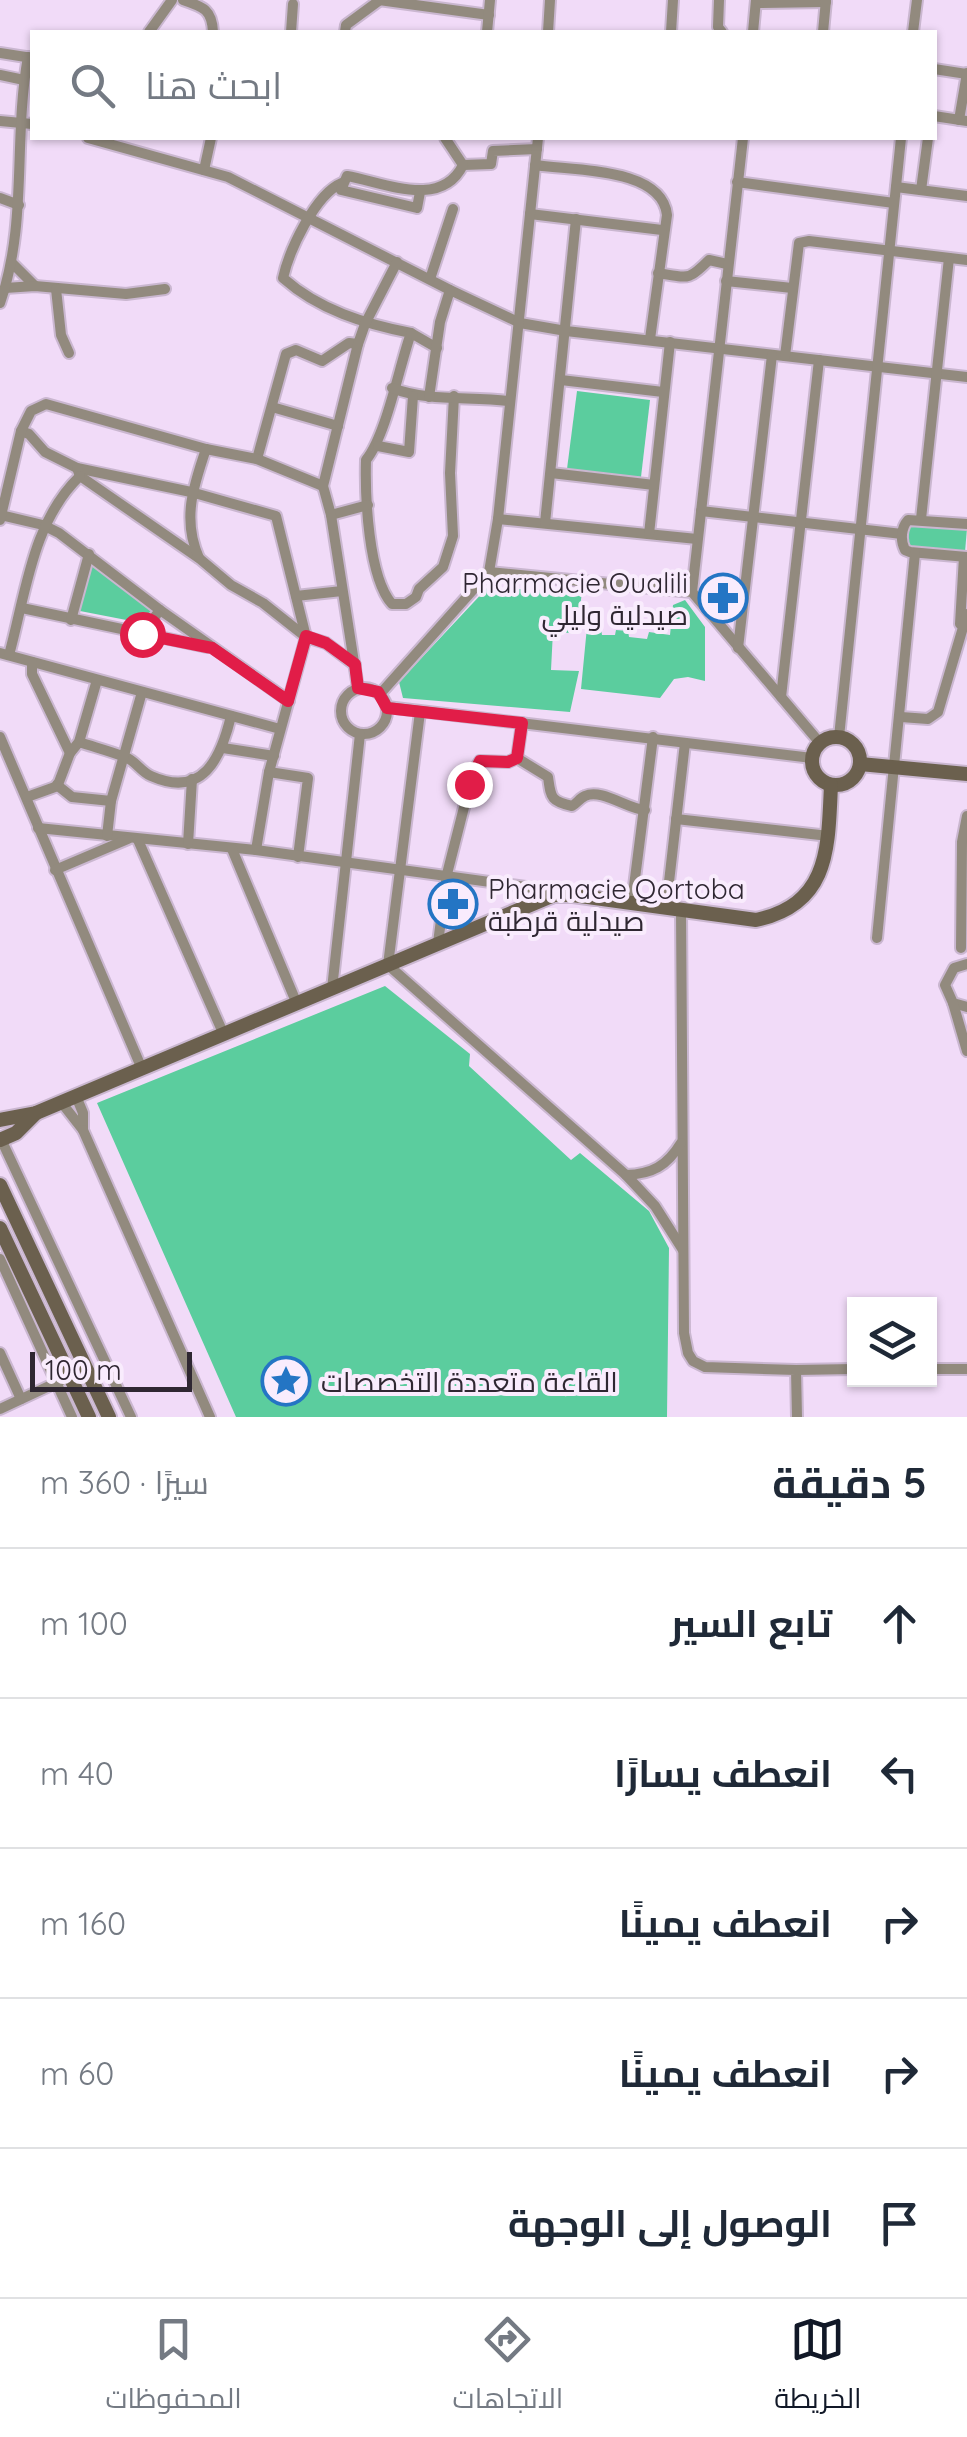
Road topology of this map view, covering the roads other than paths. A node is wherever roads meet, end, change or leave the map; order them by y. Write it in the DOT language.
graph roads {
  1 [pos="172,0"];
  2 [pos="184,0"];
  3 [pos="490,0"];
  4 [pos="550,0"];
  5 [pos="673,0"];
  6 [pos="718,0"];
  7 [pos="917,0"];
  8 [pos="380,1"];
  9 [pos="826,1"];
  10 [pos="756,2"];
  11 [pos="293,4"];
  12 [pos="489,15"];
  13 [pos="150,30"];
  14 [pos="213,30"];
  15 [pos="291,30"];
  16 [pos="345,30"];
  17 [pos="487,30"];
  18 [pos="548,30"];
  19 [pos="671,30"];
  20 [pos="720,30"];
  21 [pos="753,30"];
  22 [pos="824,30"];
  23 [pos="913,30"];
  24 [pos="0,53"];
  25 [pos="30,58"];
  26 [pos="937,69"];
  27 [pos="967,74"];
  28 [pos="0,75"];
  29 [pos="24,80"];
  30 [pos="937,117"];
  31 [pos="0,121"];
  32 [pos="963,121"];
  33 [pos="20,124"];
  34 [pos="30,124"];
  35 [pos="97,140"];
  36 [pos="211,140"];
  37 [pos="445,140"];
  38 [pos="743,140"];
  39 [pos="901,140"];
  40 [pos="928,140"];
  41 [pos="537,143"];
  42 [pos="462,165"];
  43 [pos="535,165"];
  44 [pos="204,170"];
  45 [pos="737,182"];
  46 [pos="342,183"];
  47 [pos="896,187"];
  48 [pos="920,190"];
  49 [pos="420,192"];
  50 [pos="967,196"];
  51 [pos="0,198"];
  52 [pos="894,203"];
  53 [pos="19,205"];
  54 [pos="454,209"];
  55 [pos="530,214"];
  56 [pos="310,216"];
  57 [pos="576,219"];
  58 [pos="662,230"];
  59 [pos="890,250"];
  60 [pos="950,258"];
  61 [pos="967,260"];
  62 [pos="397,262"];
  63 [pos="12,263"];
  64 [pos="728,264"];
  65 [pos="658,273"];
  66 [pos="430,278"];
  67 [pos="726,281"];
  68 [pos="35,286"];
  69 [pos="5,288"];
  70 [pos="165,288"];
  71 [pos="792,288"];
  72 [pos="56,289"];
  73 [pos="450,290"];
  74 [pos="0,303"];
  75 [pos="520,322"];
  76 [pos="365,324"];
  77 [pos="566,332"];
  78 [pos="411,334"];
  79 [pos="650,339"];
  80 [pos="670,342"];
  81 [pos="358,344"];
  82 [pos="438,348"];
  83 [pos="718,348"];
  84 [pos="69,353"];
  85 [pos="772,355"];
  86 [pos="786,356"];
  87 [pos="819,360"];
  88 [pos="877,366"];
  89 [pos="936,373"];
  90 [pos="967,376"];
  91 [pos="561,380"];
  92 [pos="392,388"];
  93 [pos="663,392"];
  94 [pos="413,396"];
  95 [pos="454,396"];
  96 [pos="428,397"];
  97 [pos="508,401"];
  98 [pos="272,407"];
  99 [pos="338,426"];
  100 [pos="22,430"];
  101 [pos="378,446"];
  102 [pos="206,449"];
  103 [pos="257,458"];
  104 [pos="78,472"];
  105 [pos="551,473"];
  106 [pos="654,485"];
  107 [pos="323,486"];
  108 [pos="191,492"];
  109 [pos="368,505"];
  110 [pos="701,511"];
  111 [pos="331,515"];
  112 [pos="755,516"];
  113 [pos="1,517"];
  114 [pos="498,518"];
  115 [pos="921,519"];
  116 [pos="800,522"];
  117 [pos="544,523"];
  118 [pos="967,524"];
  119 [pos="43,525"];
  120 [pos="860,530"];
  121 [pos="649,534"];
  122 [pos="902,534"];
  123 [pos="697,539"];
  124 [pos="915,552"];
  125 [pos="89,554"];
  126 [pos="965,557"];
  127 [pos="200,559"];
  128 [pos="490,572"];
  129 [pos="342,590"];
  130 [pos="692,592"];
  131 [pos="296,596"];
  132 [pos="22,608"];
  133 [pos="160,610"];
  134 [pos="967,614"];
  135 [pos="71,620"];
  136 [pos="962,630"];
  137 [pos="142,634"];
  138 [pos="306,636"];
  139 [pos="212,648"];
  140 [pos="738,648"];
  141 [pos="4,657"];
  142 [pos="32,662"];
  143 [pos="355,664"];
  144 [pos="96,680"];
  145 [pos="358,688"];
  146 [pos="142,692"];
  147 [pos="380,694"];
  148 [pos="782,698"];
  149 [pos="288,701"];
  150 [pos="387,708"];
  151 [pos="420,712"];
  152 [pos="232,716"];
  153 [pos="900,716"];
  154 [pos="522,723"];
  155 [pos="280,729"];
  156 [pos="360,734"];
  157 [pos="0,737"];
  158 [pos="652,737"];
  159 [pos="839,737"];
  160 [pos="79,742"];
  161 [pos="685,743"];
  162 [pos="820,743"];
  163 [pos="223,748"];
  164 [pos="70,753"];
  165 [pos="124,756"];
  166 [pos="274,756"];
  167 [pos="517,758"];
  168 [pos="812,758"];
  169 [pos="860,764"];
  170 [pos="894,768"];
  171 [pos="268,772"];
  172 [pos="967,774"];
  173 [pos="192,779"];
  174 [pos="57,785"];
  175 [pos="832,786"];
  176 [pos="27,798"];
  177 [pos="112,802"];
  178 [pos="645,810"];
  179 [pos="967,816"];
  180 [pos="676,819"];
  181 [pos="38,828"];
  182 [pos="107,836"];
  183 [pos="828,836"];
  184 [pos="133,839"];
  185 [pos="188,844"];
  186 [pos="232,849"];
  187 [pos="256,850"];
  188 [pos="298,857"];
  189 [pos="347,863"];
  190 [pos="399,868"];
  191 [pos="56,870"];
  192 [pos="446,874"];
  193 [pos="573,895"];
  194 [pos="632,902"];
  195 [pos="674,909"];
  196 [pos="877,938"];
  197 [pos="438,943"];
  198 [pos="965,956"];
  199 [pos="388,965"];
  200 [pos="332,989"];
  201 [pos="954,1003"];
  202 [pos="297,1004"];
  203 [pos="967,1006"];
  204 [pos="224,1035"];
  205 [pos="967,1051"];
  206 [pos="142,1069"];
  207 [pos="76,1096"];
  208 [pos="61,1102"];
  209 [pos="36,1113"];
  210 [pos="0,1120"];
  211 [pos="83,1130"];
  212 [pos="0,1139"];
  213 [pos="682,1142"];
  214 [pos="626,1175"];
  215 [pos="0,1185"];
  216 [pos="0,1228"];
  217 [pos="683,1250"];
  218 [pos="0,1259"];
  219 [pos="0,1354"];
  220 [pos="967,1368"];
  221 [pos="847,1369"];
  222 [pos="937,1369"];
  223 [pos="796,1370"];
  224 [pos="63,1379"];
  225 [pos="22,1399"];
  226 [pos="0,1410"];
  227 [pos="72,1417"];
  228 [pos="88,1417"];
  229 [pos="109,1417"];
  230 [pos="131,1417"];
  231 [pos="210,1417"];
  232 [pos="797,1417"];
  1 -- 13 [label="street"];
  2 -- 14 [label="street"];
  3 -- 12 [label="street"];
  4 -- 18 [label="street"];
  5 -- 19 [label="street"];
  6 -- 20 [label="street"];
  7 -- 23 [label="street"];
  8 -- 12 [label="street"];
  8 -- 16 [label="street"];
  9 -- 10 [label="street"];
  9 -- 22 [label="street"];
  10 -- 21 [label="street"];
  11 -- 15 [label="street"];
  12 -- 17 [label="street"];
  24 -- 25 [label="street"];
  25 -- 29 [label="street"];
  26 -- 27 [label="street"];
  27 -- 32 [label="street"];
  28 -- 29 [label="street"];
  29 -- 33 [label="street"];
  30 -- 32 [label="street"];
  31 -- 33 [label="street"];
  33 -- 34 [label="street"];
  33 -- 53 [label="street"];
  35 -- 44 [label="street"];
  36 -- 44 [label="street"];
  37 -- 42 [label="street"];
  38 -- 45 [label="street"];
  39 -- 47 [label="street"];
  40 -- 48 [label="street"];
  41 -- 42 [label="street"];
  41 -- 43 [label="street"];
  42 -- 49 [label="street"];
  43 -- 55 [label="street"];
  43 -- 58 [label="street"];
  44 -- 56 [label="street"];
  45 -- 52 [label="street"];
  45 -- 64 [label="street"];
  46 -- 49 [label="street"];
  46 -- 49 [label="street"];
  46 -- 56 [label="street"];
  47 -- 48 [label="street"];
  47 -- 52 [label="street"];
  48 -- 50 [label="street"];
  51 -- 53 [label="street"];
  52 -- 59 [label="street"];
  53 -- 63 [label="street"];
  54 -- 66 [label="street"];
  55 -- 57 [label="street"];
  55 -- 75 [label="street"];
  56 -- 62 [label="street"];
  56 -- 76 [label="street"];
  57 -- 58 [label="street"];
  57 -- 77 [label="street"];
  58 -- 65 [label="street"];
  59 -- 60 [label="street"];
  59 -- 71 [label="street"];
  59 -- 88 [label="street"];
  60 -- 61 [label="street"];
  60 -- 89 [label="street"];
  62 -- 66 [label="street"];
  62 -- 76 [label="street"];
  63 -- 68 [label="street"];
  63 -- 69 [label="street"];
  64 -- 65 [label="street"];
  64 -- 67 [label="street"];
  65 -- 79 [label="street"];
  66 -- 73 [label="street"];
  67 -- 71 [label="street"];
  67 -- 83 [label="street"];
  68 -- 69 [label="street"];
  68 -- 72 [label="street"];
  69 -- 74 [label="street"];
  70 -- 72 [label="street"];
  71 -- 86 [label="street"];
  72 -- 84 [label="street"];
  73 -- 75 [label="street"];
  73 -- 82 [label="street"];
  75 -- 77 [label="street"];
  75 -- 97 [label="street"];
  76 -- 78 [label="street"];
  76 -- 81 [label="street"];
  77 -- 79 [label="street"];
  77 -- 91 [label="street"];
  78 -- 82 [label="street"];
  78 -- 92 [label="street"];
  79 -- 80 [label="street"];
  80 -- 83 [label="street"];
  80 -- 93 [label="street"];
  81 -- 98 [label="street"];
  81 -- 99 [label="street"];
  82 -- 96 [label="street"];
  83 -- 85 [label="street"];
  83 -- 110 [label="street"];
  85 -- 86 [label="street"];
  85 -- 112 [label="street"];
  86 -- 87 [label="street"];
  87 -- 88 [label="street"];
  87 -- 116 [label="street"];
  88 -- 89 [label="street"];
  88 -- 120 [label="street"];
  89 -- 90 [label="street"];
  89 -- 115 [label="street"];
  91 -- 93 [label="street"];
  91 -- 105 [label="street"];
  92 -- 94 [label="street"];
  92 -- 101 [label="street"];
  93 -- 106 [label="street"];
  94 -- 96 [label="street"];
  94 -- 101 [label="street"];
  95 -- 96 [label="street"];
  95 -- 97 [label="street"];
  95 -- 109 [label="street"];
  97 -- 114 [label="street"];
  98 -- 99 [label="street"];
  98 -- 103 [label="street"];
  99 -- 107 [label="street"];
  100 -- 102 [label="street"];
  100 -- 104 [label="street"];
  100 -- 113 [label="street"];
  101 -- 109 [label="street"];
  102 -- 103 [label="street"];
  102 -- 108 [label="street"];
  103 -- 107 [label="street"];
  104 -- 108 [label="street"];
  104 -- 119 [label="street"];
  104 -- 127 [label="street"];
  105 -- 106 [label="street"];
  105 -- 117 [label="street"];
  106 -- 121 [label="street"];
  107 -- 111 [label="street"];
  108 -- 127 [label="street"];
  108 -- 131 [label="street"];
  109 -- 111 [label="street"];
  110 -- 112 [label="street"];
  110 -- 123 [label="street"];
  111 -- 129 [label="street"];
  112 -- 116 [label="street"];
  112 -- 140 [label="street"];
  113 -- 119 [label="street"];
  114 -- 117 [label="street"];
  114 -- 128 [label="street"];
  115 -- 118 [label="street"];
  115 -- 122 [label="street"];
  116 -- 120 [label="street"];
  116 -- 148 [label="street"];
  117 -- 121 [label="street"];
  119 -- 125 [label="street"];
  119 -- 132 [label="street"];
  120 -- 122 [label="street"];
  120 -- 159 [label="street"];
  121 -- 123 [label="street"];
  122 -- 124 [label="street"];
  123 -- 130 [label="street"];
  124 -- 126 [label="street"];
  124 -- 153 [label="street"];
  125 -- 133 [label="street"];
  125 -- 135 [label="street"];
  126 -- 136 [label="street"];
  127 -- 138 [label="street"];
  128 -- 130 [label="street"];
  128 -- 147 [label="street"];
  129 -- 131 [label="street"];
  129 -- 143 [label="street"];
  130 -- 140 [label="street"];
  131 -- 138 [label="street"];
  132 -- 135 [label="street"];
  132 -- 141 [label="street"];
  133 -- 137 [label="street"];
  133 -- 139 [label="street"];
  134 -- 136 [label="street"];
  135 -- 137 [label="street"];
  136 -- 153 [label="street"];
  137 -- 139 [label="street"];
  138 -- 143 [label="street"];
  138 -- 149 [label="street"];
  139 -- 149 [label="street"];
  140 -- 148 [label="street"];
  141 -- 142 [label="street"];
  142 -- 144 [label="street"];
  142 -- 164 [label="street"];
  143 -- 145 [label="street"];
  144 -- 146 [label="street"];
  144 -- 160 [label="street"];
  145 -- 147 [label="street"];
  145 -- 156 [label="street"];
  146 -- 152 [label="street"];
  146 -- 165 [label="street"];
  147 -- 150 [label="street"];
  148 -- 162 [label="street"];
  149 -- 155 [label="street"];
  150 -- 151 [label="street"];
  150 -- 156 [label="street"];
  151 -- 154 [label="street"];
  151 -- 190 [label="street"];
  152 -- 155 [label="street"];
  152 -- 163 [label="street"];
  153 -- 170 [label="street"];
  154 -- 158 [label="street"];
  154 -- 167 [label="street"];
  155 -- 166 [label="street"];
  156 -- 189 [label="street"];
  157 -- 176 [label="street"];
  158 -- 161 [label="street"];
  158 -- 178 [label="street"];
  159 -- 162 [label="street"];
  159 -- 169 [label="street"];
  160 -- 164 [label="street"];
  160 -- 165 [label="street"];
  161 -- 168 [label="street"];
  161 -- 180 [label="street"];
  162 -- 168 [label="street"];
  163 -- 166 [label="street"];
  163 -- 173 [label="street"];
  164 -- 174 [label="street"];
  165 -- 173 [label="street"];
  165 -- 177 [label="street"];
  166 -- 171 [label="street"];
  167 -- 178 [label="street"];
  167 -- 192 [label="street"];
  168 -- 175 [label="street"];
  169 -- 170 [label="street"];
  169 -- 175 [label="street"];
  170 -- 172 [label="street"];
  170 -- 196 [label="street"];
  171 -- 187 [label="street"];
  171 -- 188 [label="street"];
  173 -- 185 [label="street"];
  174 -- 176 [label="street"];
  174 -- 177 [label="street"];
  175 -- 183 [label="street"];
  176 -- 181 [label="street"];
  177 -- 182 [label="street"];
  178 -- 194 [label="street"];
  179 -- 198 [label="street"];
  180 -- 183 [label="street"];
  180 -- 195 [label="street"];
  181 -- 182 [label="street"];
  181 -- 191 [label="street"];
  182 -- 184 [label="street"];
  183 -- 195 [label="street"];
  184 -- 185 [label="street"];
  184 -- 191 [label="street"];
  184 -- 204 [label="street"];
  185 -- 186 [label="street"];
  186 -- 187 [label="street"];
  186 -- 202 [label="street"];
  187 -- 188 [label="street"];
  188 -- 189 [label="street"];
  189 -- 190 [label="street"];
  189 -- 200 [label="street"];
  190 -- 192 [label="street"];
  190 -- 199 [label="street"];
  191 -- 206 [label="street"];
  192 -- 193 [label="street"];
  192 -- 197 [label="street"];
  193 -- 194 [label="street"];
  193 -- 197 [label="street"];
  194 -- 195 [label="street"];
  195 -- 213 [label="street"];
  197 -- 199 [label="street"];
  198 -- 201 [label="street"];
  199 -- 200 [label="street"];
  199 -- 214 [label="street"];
  200 -- 202 [label="street"];
  201 -- 203 [label="street"];
  201 -- 205 [label="street"];
  202 -- 204 [label="street"];
  204 -- 206 [label="street"];
  206 -- 207 [label="street"];
  207 -- 208 [label="street"];
  207 -- 211 [label="street"];
  208 -- 209 [label="street"];
  208 -- 211 [label="street"];
  209 -- 210 [label="street"];
  209 -- 212 [label="street"];
  211 -- 231 [label="street"];
  212 -- 230 [label="street"];
  213 -- 214 [label="street"];
  213 -- 217 [label="street"];
  214 -- 217 [label="street"];
  215 -- 229 [label="street"];
  216 -- 224 [label="street"];
  217 -- 223 [label="street"];
  218 -- 224 [label="street"];
  219 -- 225 [label="street"];
  220 -- 222 [label="street"];
  221 -- 223 [label="street"];
  223 -- 232 [label="street"];
  224 -- 225 [label="street"];
  224 -- 227 [label="street"];
  224 -- 228 [label="street"];
  225 -- 226 [label="street"];
}
